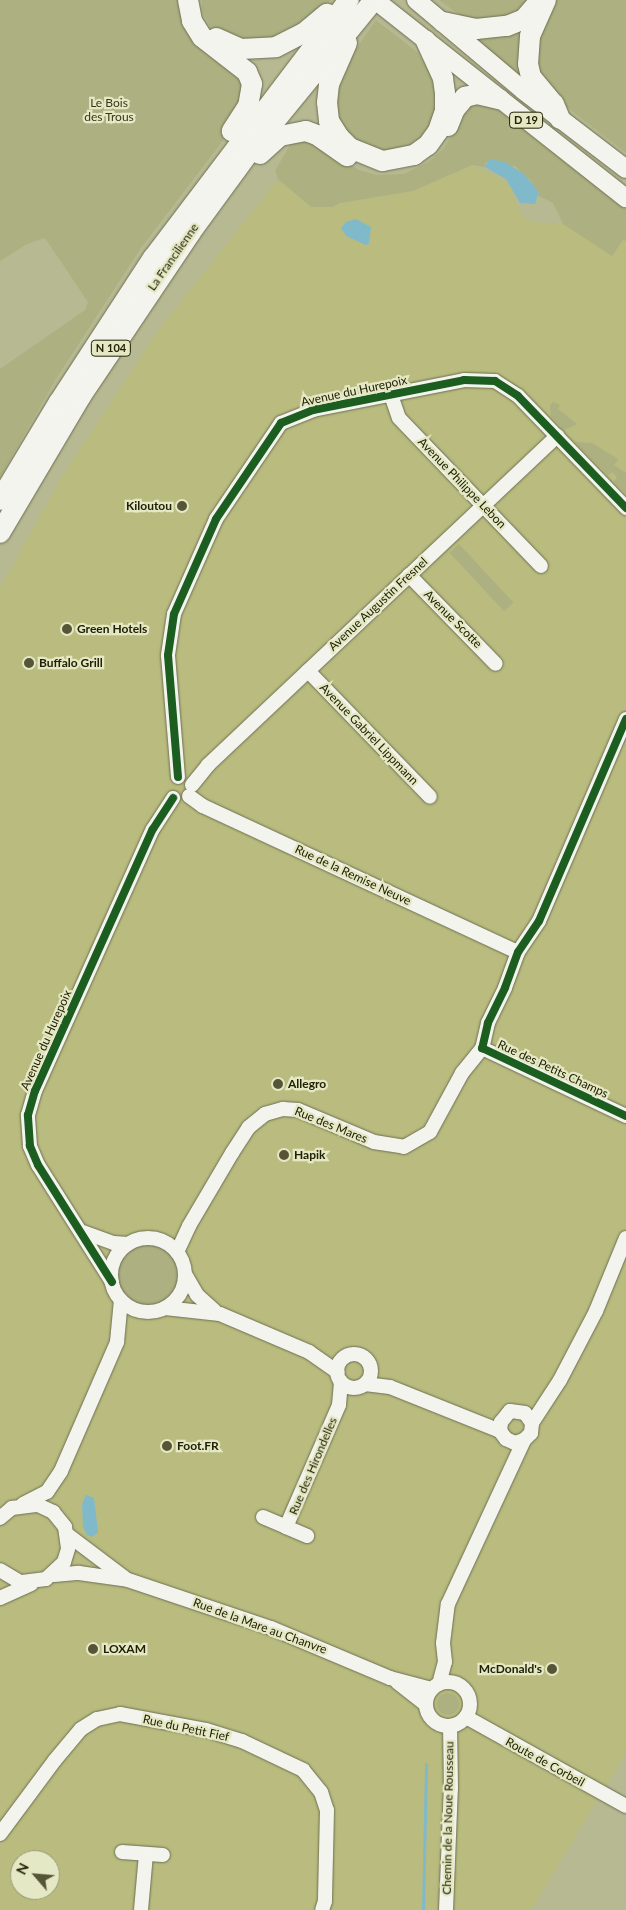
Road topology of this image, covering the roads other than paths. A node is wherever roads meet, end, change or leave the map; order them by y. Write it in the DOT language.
graph roads {
  1 [pos="188,0"];
  2 [pos="195,0"];
  3 [pos="374,0"];
  4 [pos="416,0"];
  5 [pos="540,0"];
  6 [pos="546,0"];
  7 [pos="344,5"];
  8 [pos="443,22"];
  9 [pos="350,29"];
  10 [pos="426,40"];
  11 [pos="499,99"];
  12 [pos="560,119"];
  13 [pos="626,169"];
  14 [pos="235,172"];
  15 [pos="626,198"];
  16 [pos="195,200"];
  17 [pos="392,395"];
  18 [pos="557,436"];
  19 [pos="0,500"];
  20 [pos="483,505"];
  21 [pos="626,508"];
  22 [pos="0,533"];
  23 [pos="541,566"];
  24 [pos="409,575"];
  25 [pos="496,664"];
  26 [pos="308,671"];
  27 [pos="626,719"];
  28 [pos="186,786"];
  29 [pos="430,797"];
  30 [pos="518,952"];
  31 [pos="482,1048"];
  32 [pos="626,1116"];
  33 [pos="188,1226"];
  34 [pos="83,1232"];
  35 [pos="626,1238"];
  36 [pos="166,1242"];
  37 [pos="128,1244"];
  38 [pos="177,1252"];
  39 [pos="626,1258"];
  40 [pos="185,1274"];
  41 [pos="112,1282"];
  42 [pos="121,1300"];
  43 [pos="165,1308"];
  44 [pos="596,1311"];
  45 [pos="220,1314"];
  46 [pos="309,1352"];
  47 [pos="345,1356"];
  48 [pos="372,1369"];
  49 [pos="340,1377"];
  50 [pos="360,1386"];
  51 [pos="390,1387"];
  52 [pos="339,1405"];
  53 [pos="528,1418"];
  54 [pos="502,1424"];
  55 [pos="518,1441"];
  56 [pos="23,1504"];
  57 [pos="1,1516"];
  58 [pos="264,1517"];
  59 [pos="286,1527"];
  60 [pos="68,1535"];
  61 [pos="307,1536"];
  62 [pos="0,1570"];
  63 [pos="54,1575"];
  64 [pos="128,1580"];
  65 [pos="33,1583"];
  66 [pos="0,1598"];
  67 [pos="444,1662"];
  68 [pos="390,1678"];
  69 [pos="456,1683"];
  70 [pos="435,1686"];
  71 [pos="425,1704"];
  72 [pos="466,1717"];
  73 [pos="450,1727"];
  74 [pos="626,1806"];
  75 [pos="0,1834"];
  76 [pos="122,1852"];
  77 [pos="146,1854"];
  78 [pos="163,1855"];
  79 [pos="142,1910"];
  80 [pos="322,1910"];
  81 [pos="446,1910"];
  1 -- 16 [label="highway"];
  2 -- 7 [label="highway"];
  3 -- 9 [label="highway, La Francilienne / N 104"];
  3 -- 10 [label="main road, D 19"];
  4 -- 8 [label="main road, D 19"];
  5 -- 8 [label="highway"];
  6 -- 12 [label="highway"];
  7 -- 16 [label="highway, La Francilienne / N 104"];
  8 -- 12 [label="main road, D 19"];
  9 -- 10 [label="highway"];
  9 -- 14 [label="highway, La Francilienne / N 104"];
  10 -- 11 [label="main road, D 19"];
  11 -- 14 [label="highway"];
  11 -- 15 [label="main road, D 19"];
  12 -- 13 [label="main road, D 19"];
  14 -- 22 [label="highway, La Francilienne / N 104"];
  16 -- 19 [label="highway, La Francilienne / N 104"];
  17 -- 18 [label="street, Avenue du Hurepoix"];
  17 -- 20 [label="street, Avenue Philippe Lebon"];
  17 -- 28 [label="street, Avenue du Hurepoix"];
  18 -- 20 [label="street, Avenue Augustin Fresnel"];
  18 -- 21 [label="street, Avenue du Hurepoix"];
  20 -- 23 [label="street, Avenue Philippe Lebon"];
  20 -- 24 [label="street, Avenue Augustin Fresnel"];
  24 -- 25 [label="street, Avenue Scotte"];
  24 -- 26 [label="street, Avenue Augustin Fresnel"];
  26 -- 28 [label="street, Avenue Augustin Fresnel"];
  26 -- 29 [label="street, Avenue Gabriel Lippmann"];
  27 -- 30 [label="street, Rue des Petits Champs"];
  28 -- 30 [label="street, Rue de la Remise Neuve"];
  28 -- 34 [label="street, Avenue du Hurepoix"];
  30 -- 31 [label="street, Rue des Petits Champs"];
  31 -- 32 [label="street, Rue des Petits Champs"];
  31 -- 33 [label="street, Rue des Mares"];
  33 -- 36 [label="street, Rue des Mares"];
  33 -- 38 [label="street, Rue des Mares"];
  34 -- 37 [label="street"];
  34 -- 41 [label="street, Avenue du Hurepoix"];
  35 -- 44 [label="street"];
  36 -- 37 [label="street"];
  36 -- 38 [label="street"];
  37 -- 41 [label="street"];
  38 -- 40 [label="street"];
  39 -- 44 [label="street"];
  40 -- 43 [label="street"];
  40 -- 45 [label="street"];
  41 -- 42 [label="street"];
  42 -- 43 [label="street"];
  42 -- 56 [label="street"];
  43 -- 45 [label="street"];
  44 -- 53 [label="street"];
  45 -- 46 [label="street"];
  46 -- 47 [label="street"];
  46 -- 49 [label="street"];
  47 -- 48 [label="street"];
  47 -- 49 [label="street"];
  48 -- 50 [label="street"];
  48 -- 51 [label="street"];
  49 -- 50 [label="street"];
  49 -- 52 [label="street, Rue des Hirondelles"];
  50 -- 51 [label="street"];
  50 -- 52 [label="street, Rue des Hirondelles"];
  51 -- 54 [label="street"];
  52 -- 59 [label="street, Rue des Hirondelles"];
  53 -- 54 [label="street"];
  53 -- 55 [label="street"];
  54 -- 55 [label="street"];
  55 -- 67 [label="street"];
  56 -- 57 [label="street"];
  56 -- 60 [label="street"];
  58 -- 59 [label="street, Rue des Hirondelles"];
  59 -- 61 [label="street, Rue des Hirondelles"];
  60 -- 63 [label="street"];
  60 -- 64 [label="street, Rue de la Mare au Chanvre"];
  62 -- 65 [label="street"];
  63 -- 64 [label="street, Rue de la Mare au Chanvre"];
  63 -- 65 [label="street, Rue de la Mare au Chanvre"];
  64 -- 68 [label="street, Rue de la Mare au Chanvre"];
  65 -- 66 [label="street, Rue de la Mare au Chanvre"];
  67 -- 69 [label="street"];
  67 -- 70 [label="street"];
  68 -- 70 [label="street, Rue de la Mare au Chanvre"];
  68 -- 71 [label="street, Rue de la Mare au Chanvre"];
  69 -- 70 [label="street"];
  69 -- 72 [label="street"];
  70 -- 71 [label="street"];
  71 -- 73 [label="street"];
  72 -- 73 [label="street"];
  72 -- 74 [label="street, Route de Corbeil"];
  73 -- 81 [label="street, Chemin de la Noue Rousseau"];
  75 -- 80 [label="street, Rue du Petit Fief"];
  76 -- 77 [label="street"];
  77 -- 78 [label="street"];
  77 -- 79 [label="street"];
}
